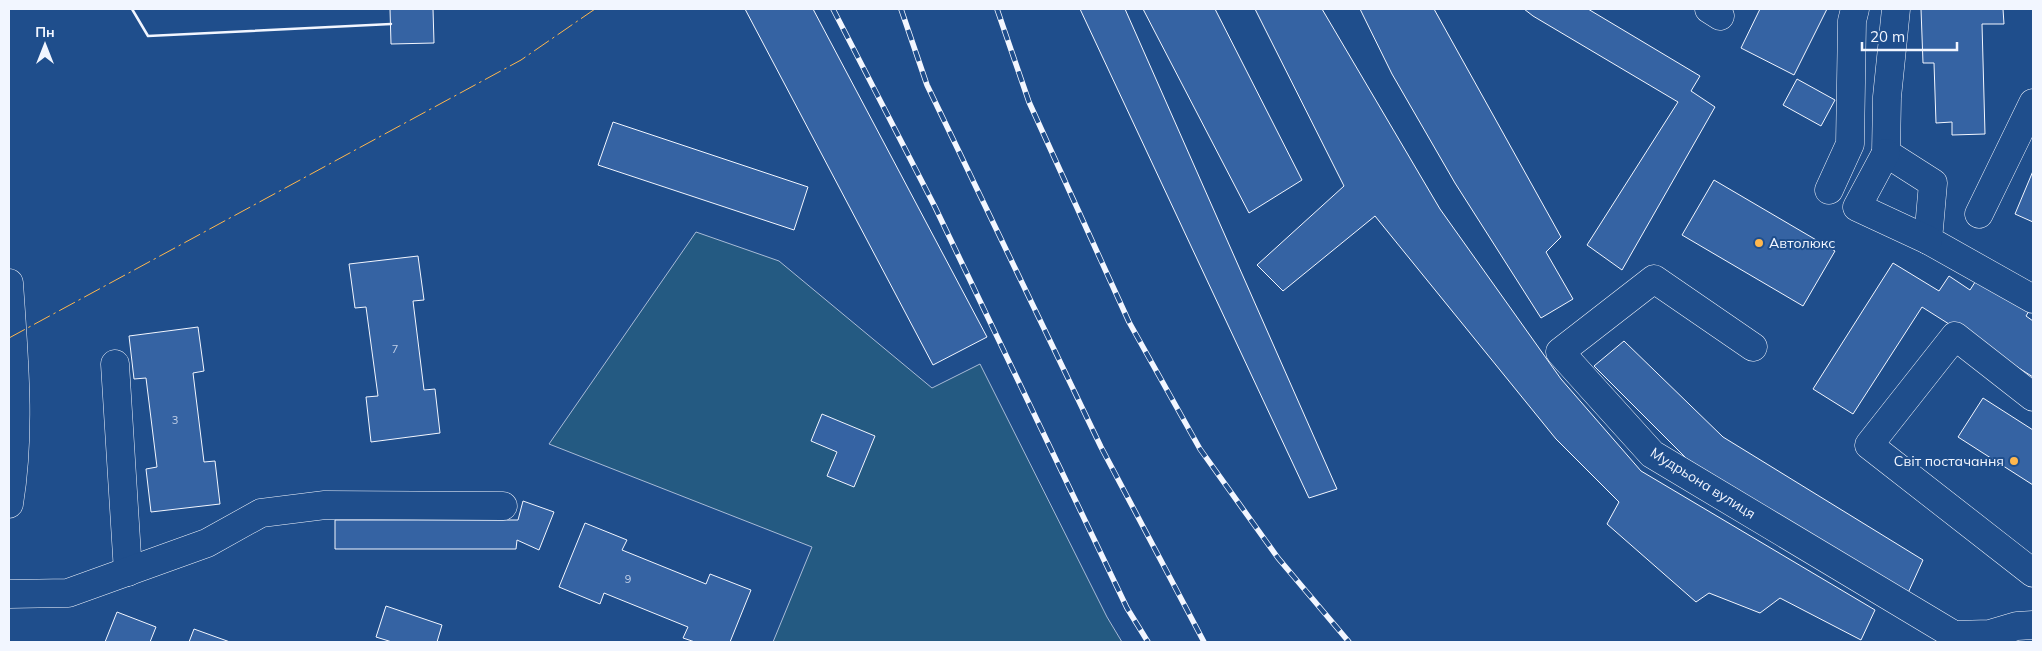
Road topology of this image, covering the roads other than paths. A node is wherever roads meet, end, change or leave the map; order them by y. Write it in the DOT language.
graph roads {
  1 [pos="1855,9"];
  2 [pos="1896,9"];
  3 [pos="2033,103"];
  4 [pos="1886,153"];
  5 [pos="1829,190"];
  6 [pos="1979,214"];
  7 [pos="1928,240"];
  8 [pos="9,284"];
  9 [pos="2033,299"];
  10 [pos="1753,347"];
  11 [pos="115,364"];
  12 [pos="2033,397"];
  13 [pos="9,504"];
  14 [pos="503,506"];
  15 [pos="128,572"];
  16 [pos="2033,573"];
  17 [pos="9,594"];
  18 [pos="2033,625"];
  1 -- 5 [label="street"];
  2 -- 4 [label="street"];
  3 -- 6 [label="street"];
  4 -- 7 [label="street"];
  4 -- 7 [label="street"];
  7 -- 9 [label="street"];
  8 -- 13 [label="street"];
  10 -- 18 [label="street, Мудрьона вулиця"];
  11 -- 15 [label="street"];
  12 -- 16 [label="street"];
  14 -- 15 [label="street"];
  15 -- 17 [label="street"];
}
